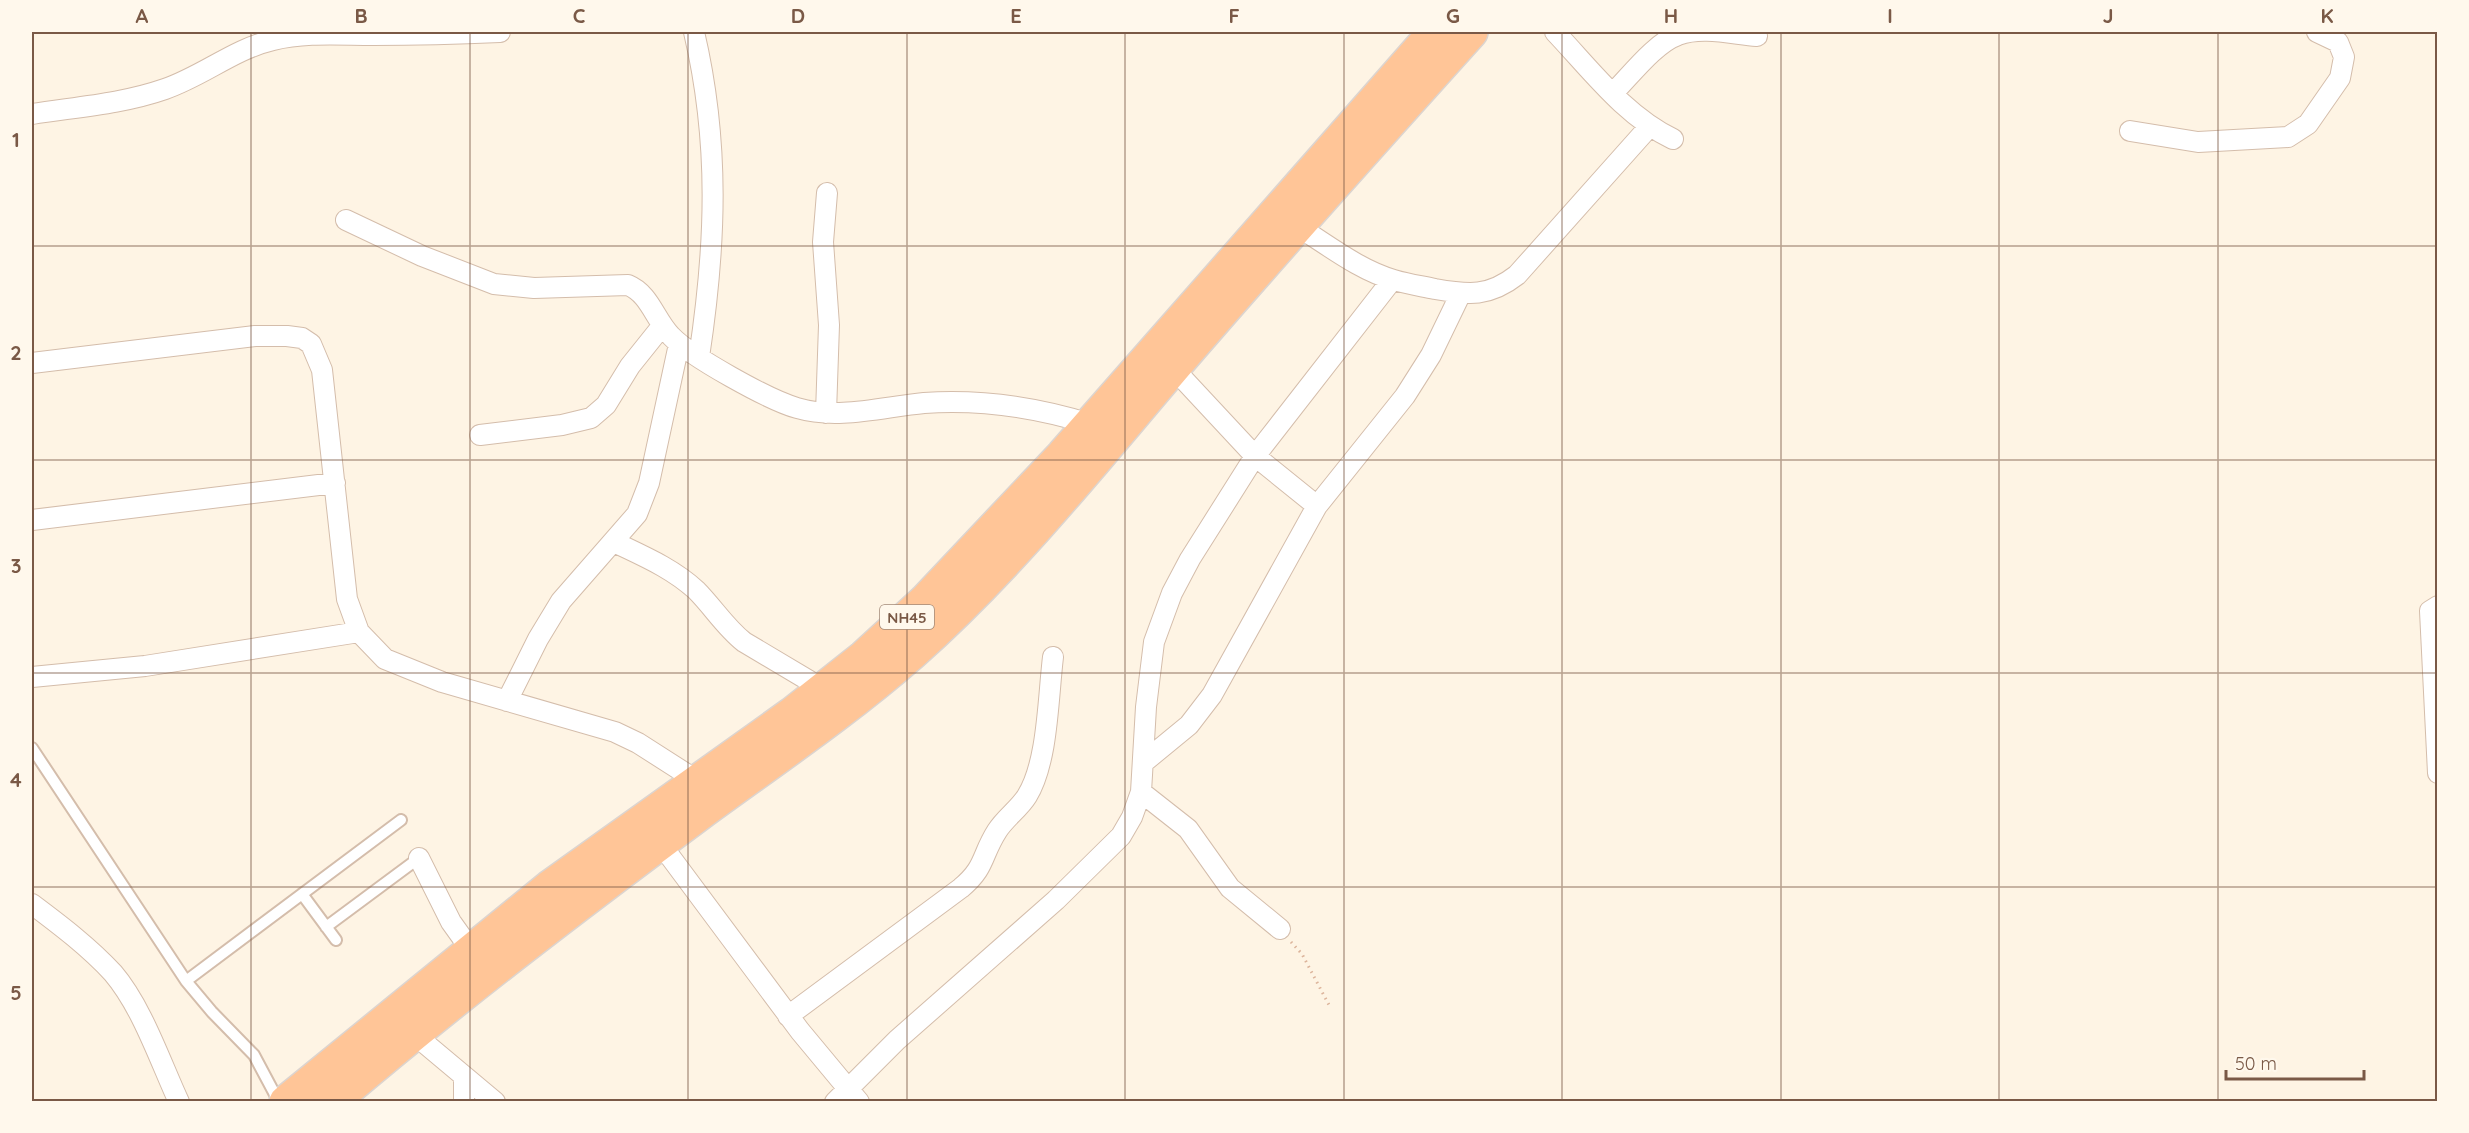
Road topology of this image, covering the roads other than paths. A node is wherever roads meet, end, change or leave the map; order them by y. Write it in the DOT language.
graph roads {
  1 [pos="500,32"];
  2 [pos="694,32"];
  3 [pos="1436,32"];
  4 [pos="1471,32"];
  5 [pos="1555,32"];
  6 [pos="2317,32"];
  7 [pos="368,33"];
  8 [pos="461,33"];
  9 [pos="1757,36"];
  10 [pos="1613,93"];
  11 [pos="32,114"];
  12 [pos="1649,127"];
  13 [pos="2130,131"];
  14 [pos="1673,139"];
  15 [pos="827,193"];
  16 [pos="346,220"];
  17 [pos="1298,226"];
  18 [pos="1392,280"];
  19 [pos="1461,293"];
  20 [pos="662,326"];
  21 [pos="679,344"];
  22 [pos="699,357"];
  23 [pos="32,363"];
  24 [pos="1173,368"];
  25 [pos="826,413"];
  26 [pos="1090,424"];
  27 [pos="480,435"];
  28 [pos="1256,456"];
  29 [pos="335,483"];
  30 [pos="1317,506"];
  31 [pos="32,520"];
  32 [pos="614,542"];
  33 [pos="2438,606"];
  34 [pos="359,632"];
  35 [pos="1053,657"];
  36 [pos="32,677"];
  37 [pos="824,689"];
  38 [pos="507,701"];
  39 [pos="32,748"];
  40 [pos="1144,762"];
  41 [pos="2438,773"];
  42 [pos="699,782"];
  43 [pos="1140,792"];
  44 [pos="401,820"];
  45 [pos="660,843"];
  46 [pos="420,858"];
  47 [pos="302,894"];
  48 [pos="32,904"];
  49 [pos="326,927"];
  50 [pos="1280,929"];
  51 [pos="336,940"];
  52 [pos="471,950"];
  53 [pos="186,981"];
  54 [pos="788,1016"];
  55 [pos="415,1035"];
  56 [pos="464,1076"];
  57 [pos="847,1097"];
  58 [pos="179,1101"];
  59 [pos="279,1101"];
  60 [pos="286,1101"];
  61 [pos="332,1101"];
  62 [pos="464,1101"];
  63 [pos="495,1101"];
  1 -- 8 [label="street"];
  2 -- 22 [label="street"];
  3 -- 26 [label="highway, NH45"];
  4 -- 17 [label="highway, NH45"];
  5 -- 10 [label="street"];
  6 -- 13 [label="street"];
  7 -- 8 [label="street"];
  7 -- 11 [label="street"];
  9 -- 10 [label="street"];
  10 -- 12 [label="street"];
  12 -- 14 [label="street"];
  12 -- 19 [label="street"];
  15 -- 25 [label="street"];
  16 -- 20 [label="street"];
  17 -- 18 [label="street"];
  17 -- 24 [label="highway, NH45"];
  18 -- 19 [label="street"];
  18 -- 28 [label="street"];
  19 -- 30 [label="street"];
  20 -- 21 [label="street"];
  20 -- 27 [label="street"];
  21 -- 22 [label="street"];
  21 -- 32 [label="street"];
  22 -- 25 [label="street"];
  23 -- 29 [label="street"];
  24 -- 28 [label="street"];
  24 -- 45 [label="highway, NH45"];
  25 -- 26 [label="street"];
  26 -- 37 [label="highway, NH45"];
  28 -- 30 [label="street"];
  28 -- 40 [label="street"];
  29 -- 31 [label="street"];
  29 -- 34 [label="street"];
  30 -- 40 [label="street"];
  32 -- 37 [label="street"];
  32 -- 38 [label="street"];
  33 -- 41 [label="street"];
  34 -- 36 [label="street"];
  34 -- 38 [label="street"];
  35 -- 54 [label="street"];
  37 -- 42 [label="highway, NH45"];
  38 -- 42 [label="street"];
  39 -- 53 [label="lane"];
  40 -- 43 [label="street"];
  42 -- 52 [label="highway, NH45"];
  43 -- 50 [label="street"];
  43 -- 57 [label="street"];
  44 -- 47 [label="lane"];
  45 -- 54 [label="street"];
  45 -- 55 [label="highway, NH45"];
  46 -- 49 [label="lane"];
  46 -- 52 [label="street"];
  47 -- 49 [label="lane"];
  47 -- 53 [label="lane"];
  48 -- 58 [label="street"];
  49 -- 51 [label="lane"];
  52 -- 60 [label="highway, NH45"];
  53 -- 59 [label="lane"];
  54 -- 57 [label="street"];
  55 -- 56 [label="street"];
  55 -- 61 [label="highway, NH45"];
  56 -- 62 [label="street"];
  56 -- 63 [label="street"];
}
